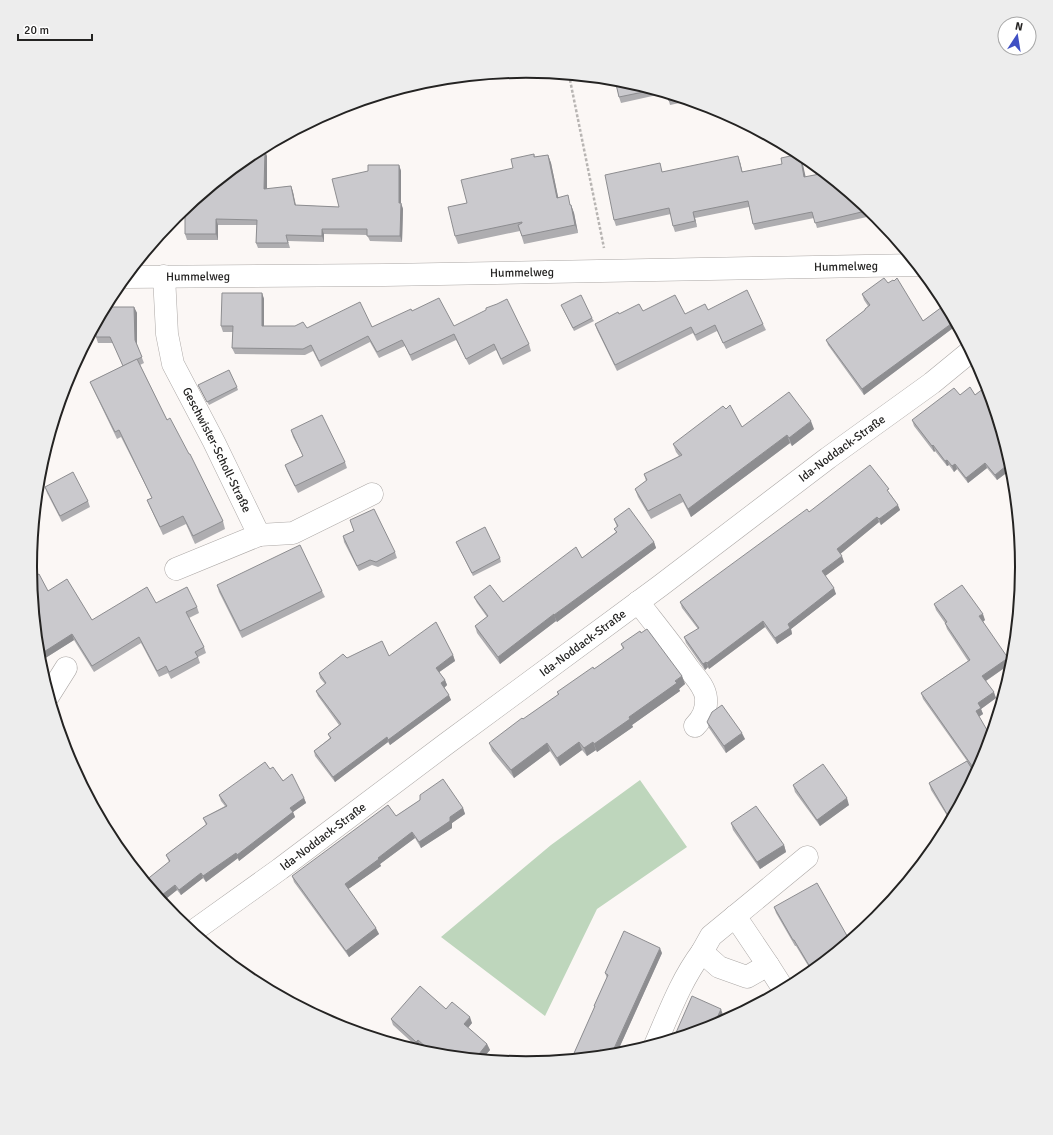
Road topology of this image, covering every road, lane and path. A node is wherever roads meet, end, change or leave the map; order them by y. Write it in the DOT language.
graph roads {
  1 [pos="570,80"];
  2 [pos="911,265"];
  3 [pos="609,270"];
  4 [pos="164,276"];
  5 [pos="133,277"];
  6 [pos="967,354"];
  7 [pos="372,494"];
  8 [pos="259,535"];
  9 [pos="176,569"];
  10 [pos="638,602"];
  11 [pos="66,668"];
  12 [pos="53,689"];
  13 [pos="695,726"];
  14 [pos="807,857"];
  15 [pos="735,916"];
  16 [pos="196,929"];
  17 [pos="702,952"];
  18 [pos="768,965"];
  19 [pos="781,985"];
  20 [pos="658,1039"];
  1 -- 3 [label="path"];
  2 -- 3 [label="street, Hummelweg"];
  3 -- 4 [label="street, Hummelweg"];
  4 -- 5 [label="street, Hummelweg"];
  4 -- 8 [label="street, Geschwister-Scholl-Straße"];
  6 -- 10 [label="street, Ida-Noddack-Straße"];
  7 -- 8 [label="street"];
  8 -- 9 [label="street"];
  10 -- 13 [label="street"];
  10 -- 16 [label="street, Ida-Noddack-Straße"];
  11 -- 12 [label="street"];
  14 -- 15 [label="street"];
  15 -- 17 [label="street"];
  15 -- 18 [label="street"];
  17 -- 18 [label="street"];
  17 -- 20 [label="street"];
  18 -- 19 [label="street"];
}
